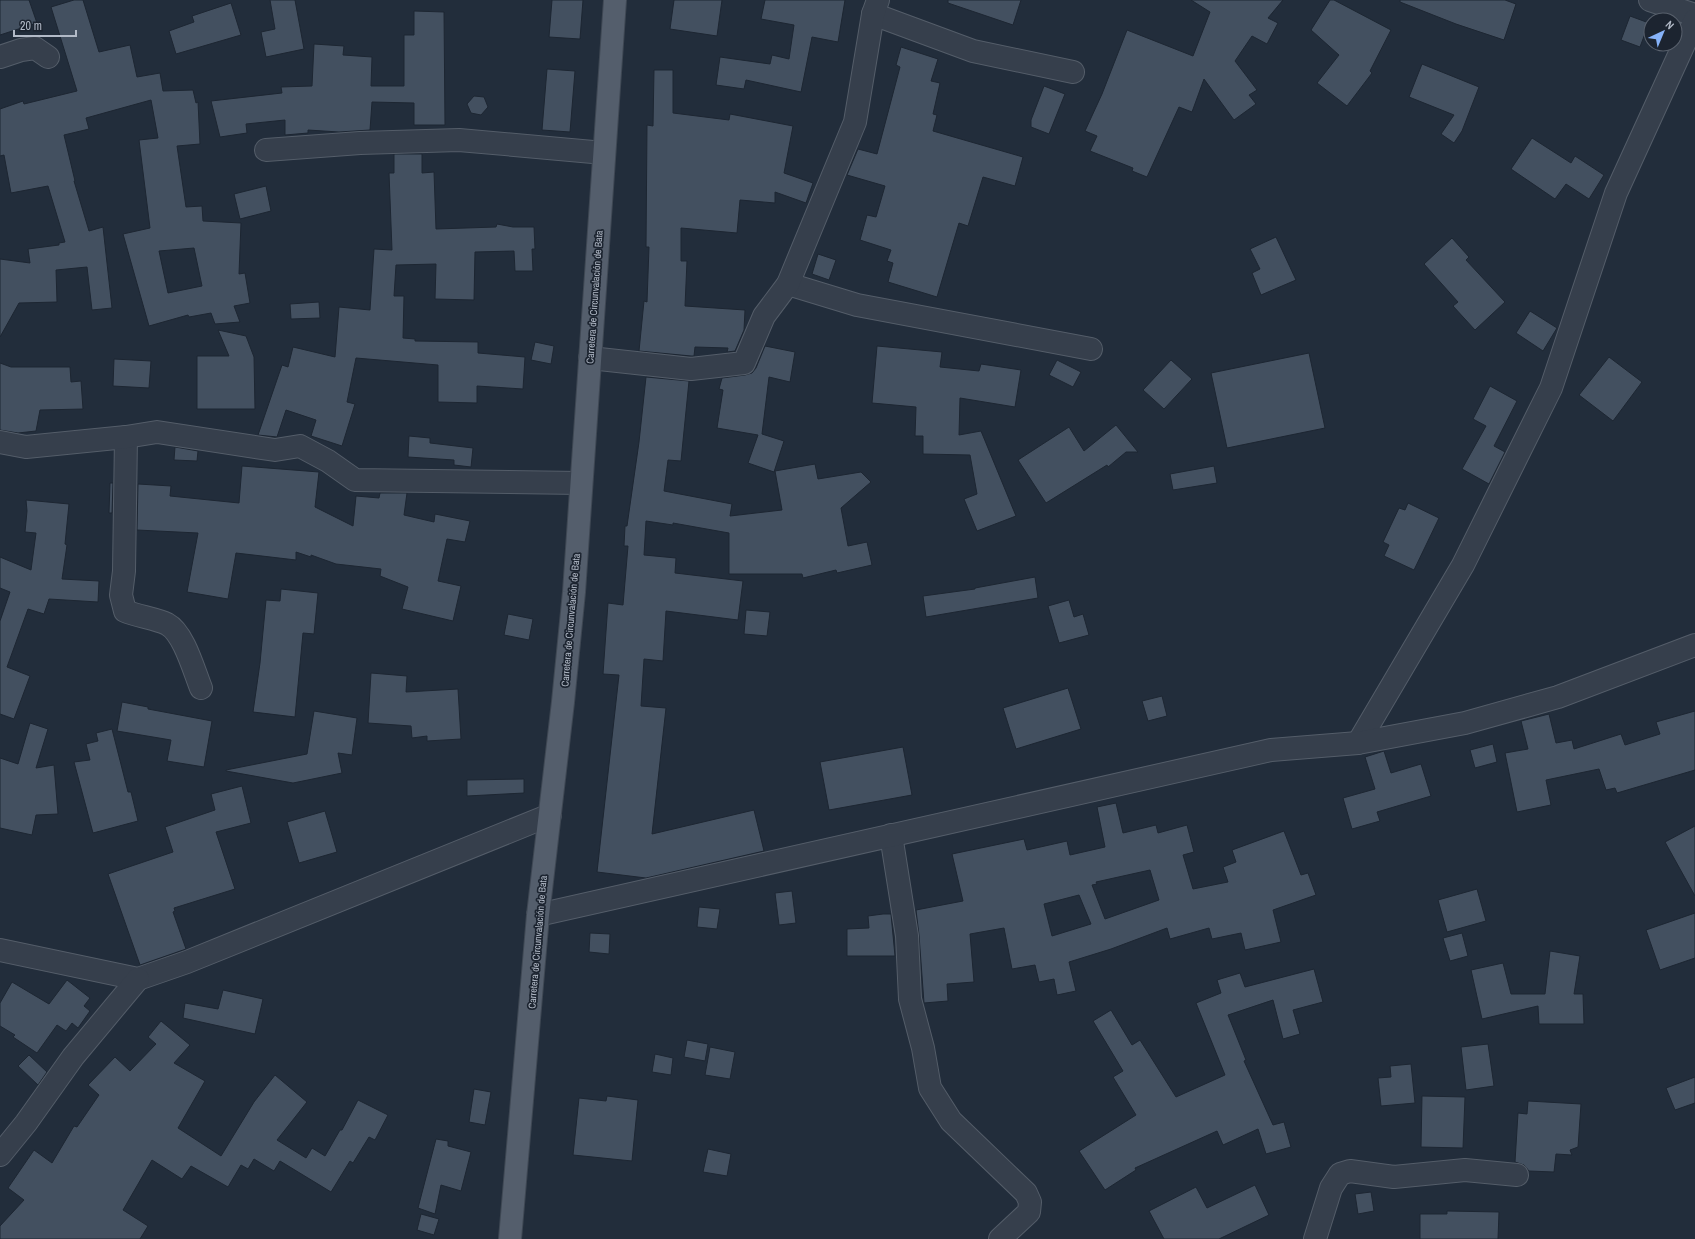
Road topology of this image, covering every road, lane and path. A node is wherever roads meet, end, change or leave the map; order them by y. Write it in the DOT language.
graph roads {
  1 [pos="615,0"];
  2 [pos="1650,0"];
  3 [pos="875,7"];
  4 [pos="1695,15"];
  5 [pos="1695,20"];
  6 [pos="0,57"];
  7 [pos="48,57"];
  8 [pos="1073,72"];
  9 [pos="266,150"];
  10 [pos="604,153"];
  11 [pos="788,284"];
  12 [pos="1091,349"];
  13 [pos="590,358"];
  14 [pos="126,437"];
  15 [pos="0,442"];
  16 [pos="581,483"];
  17 [pos="1695,645"];
  18 [pos="201,688"];
  19 [pos="1358,743"];
  20 [pos="550,815"];
  21 [pos="891,835"];
  22 [pos="538,915"];
  23 [pos="0,950"];
  24 [pos="138,979"];
  25 [pos="0,1155"];
  26 [pos="1517,1175"];
  27 [pos="510,1239"];
  28 [pos="1000,1239"];
  29 [pos="1316,1239"];
  1 -- 10 [label="main road, Carretera de Circunvalación de Bata"];
  2 -- 4 [label="street"];
  3 -- 8 [label="street"];
  3 -- 11 [label="street"];
  5 -- 19 [label="street"];
  6 -- 7 [label="street"];
  9 -- 10 [label="street"];
  10 -- 13 [label="main road, Carretera de Circunvalación de Bata"];
  11 -- 12 [label="street"];
  11 -- 13 [label="street"];
  13 -- 16 [label="main road, Carretera de Circunvalación de Bata"];
  14 -- 15 [label="street"];
  14 -- 16 [label="street"];
  14 -- 18 [label="street"];
  16 -- 20 [label="main road, Carretera de Circunvalación de Bata"];
  17 -- 19 [label="street"];
  19 -- 21 [label="street"];
  20 -- 22 [label="main road, Carretera de Circunvalación de Bata"];
  20 -- 24 [label="street"];
  21 -- 22 [label="street"];
  21 -- 28 [label="street"];
  22 -- 27 [label="main road, Carretera de Circunvalación de Bata"];
  23 -- 24 [label="street"];
  24 -- 25 [label="street"];
  26 -- 29 [label="street"];
}
